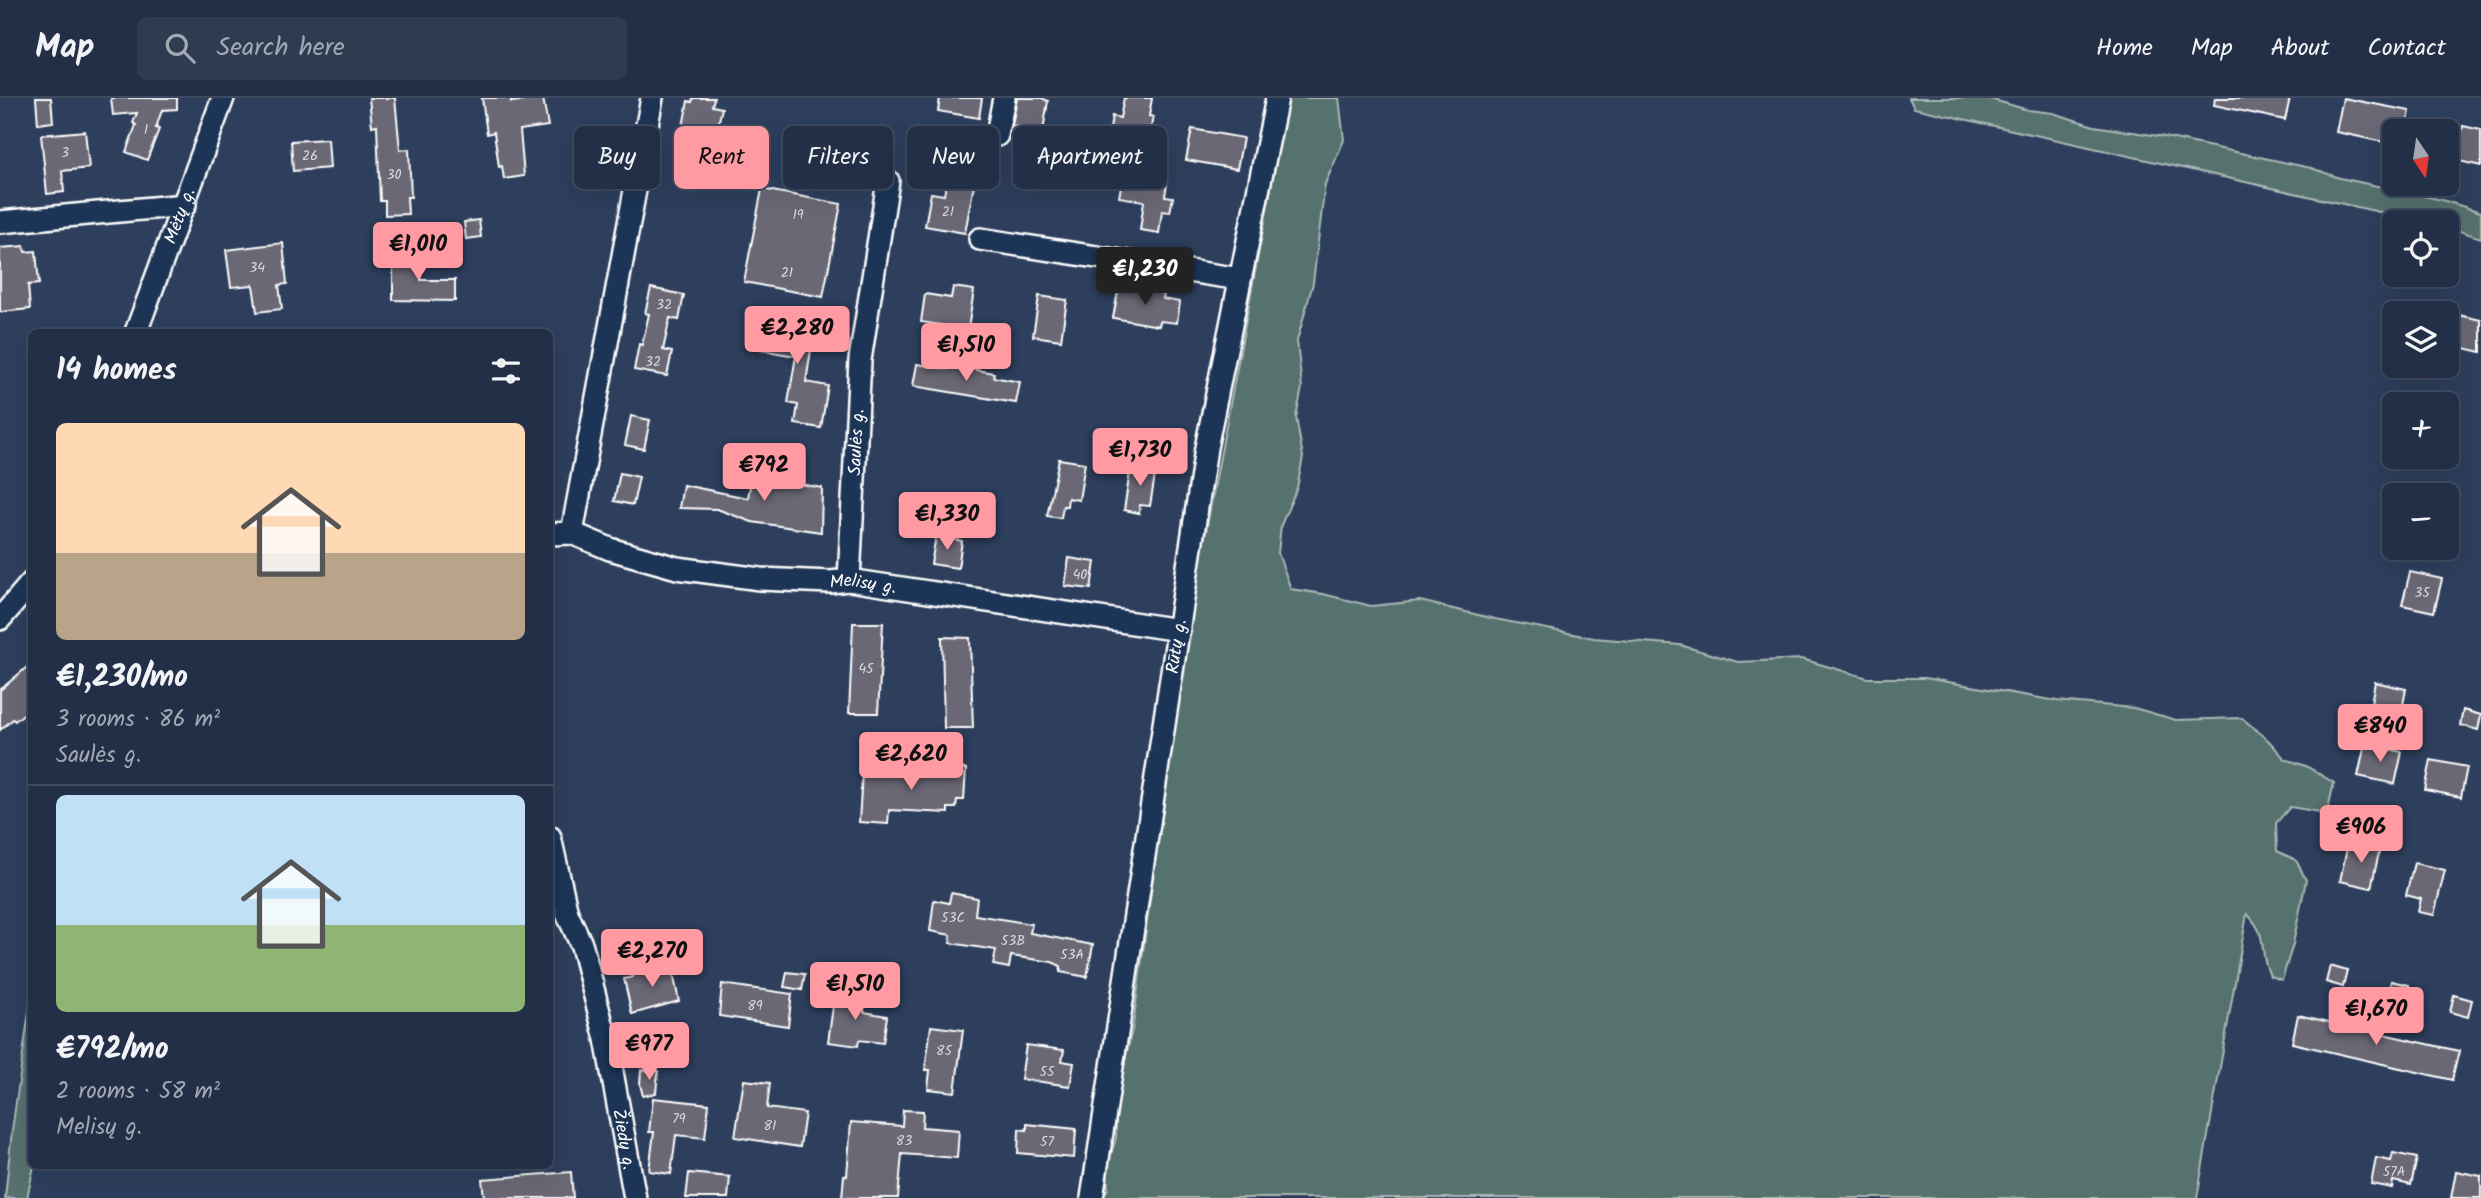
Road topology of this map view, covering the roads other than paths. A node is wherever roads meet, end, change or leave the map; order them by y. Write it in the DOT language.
graph roads {
  1 [pos="223,98"];
  2 [pos="652,98"];
  3 [pos="1004,98"];
  4 [pos="1276,98"];
  5 [pos="999,129"];
  6 [pos="887,189"];
  7 [pos="185,205"];
  8 [pos="0,222"];
  9 [pos="980,239"];
  10 [pos="1240,279"];
  11 [pos="137,329"];
  12 [pos="572,533"];
  13 [pos="553,534"];
  14 [pos="849,580"];
  15 [pos="28,587"];
  16 [pos="0,619"];
  17 [pos="1179,630"];
  18 [pos="553,850"];
  19 [pos="635,1198"];
  20 [pos="1092,1198"];
  1 -- 7 [label="street, Mėtų g."];
  2 -- 12 [label="street"];
  3 -- 5 [label="street"];
  4 -- 10 [label="street, Rūtų g."];
  6 -- 14 [label="street, Saulės g."];
  7 -- 8 [label="street"];
  7 -- 11 [label="street, Mėtų g."];
  9 -- 10 [label="street"];
  10 -- 17 [label="street, Rūtų g."];
  12 -- 13 [label="street, Melisų g."];
  12 -- 14 [label="street, Melisų g."];
  14 -- 17 [label="street, Melisų g."];
  15 -- 16 [label="street"];
  17 -- 20 [label="street, Rūtų g."];
  18 -- 19 [label="street, Žiedų g."];
}
